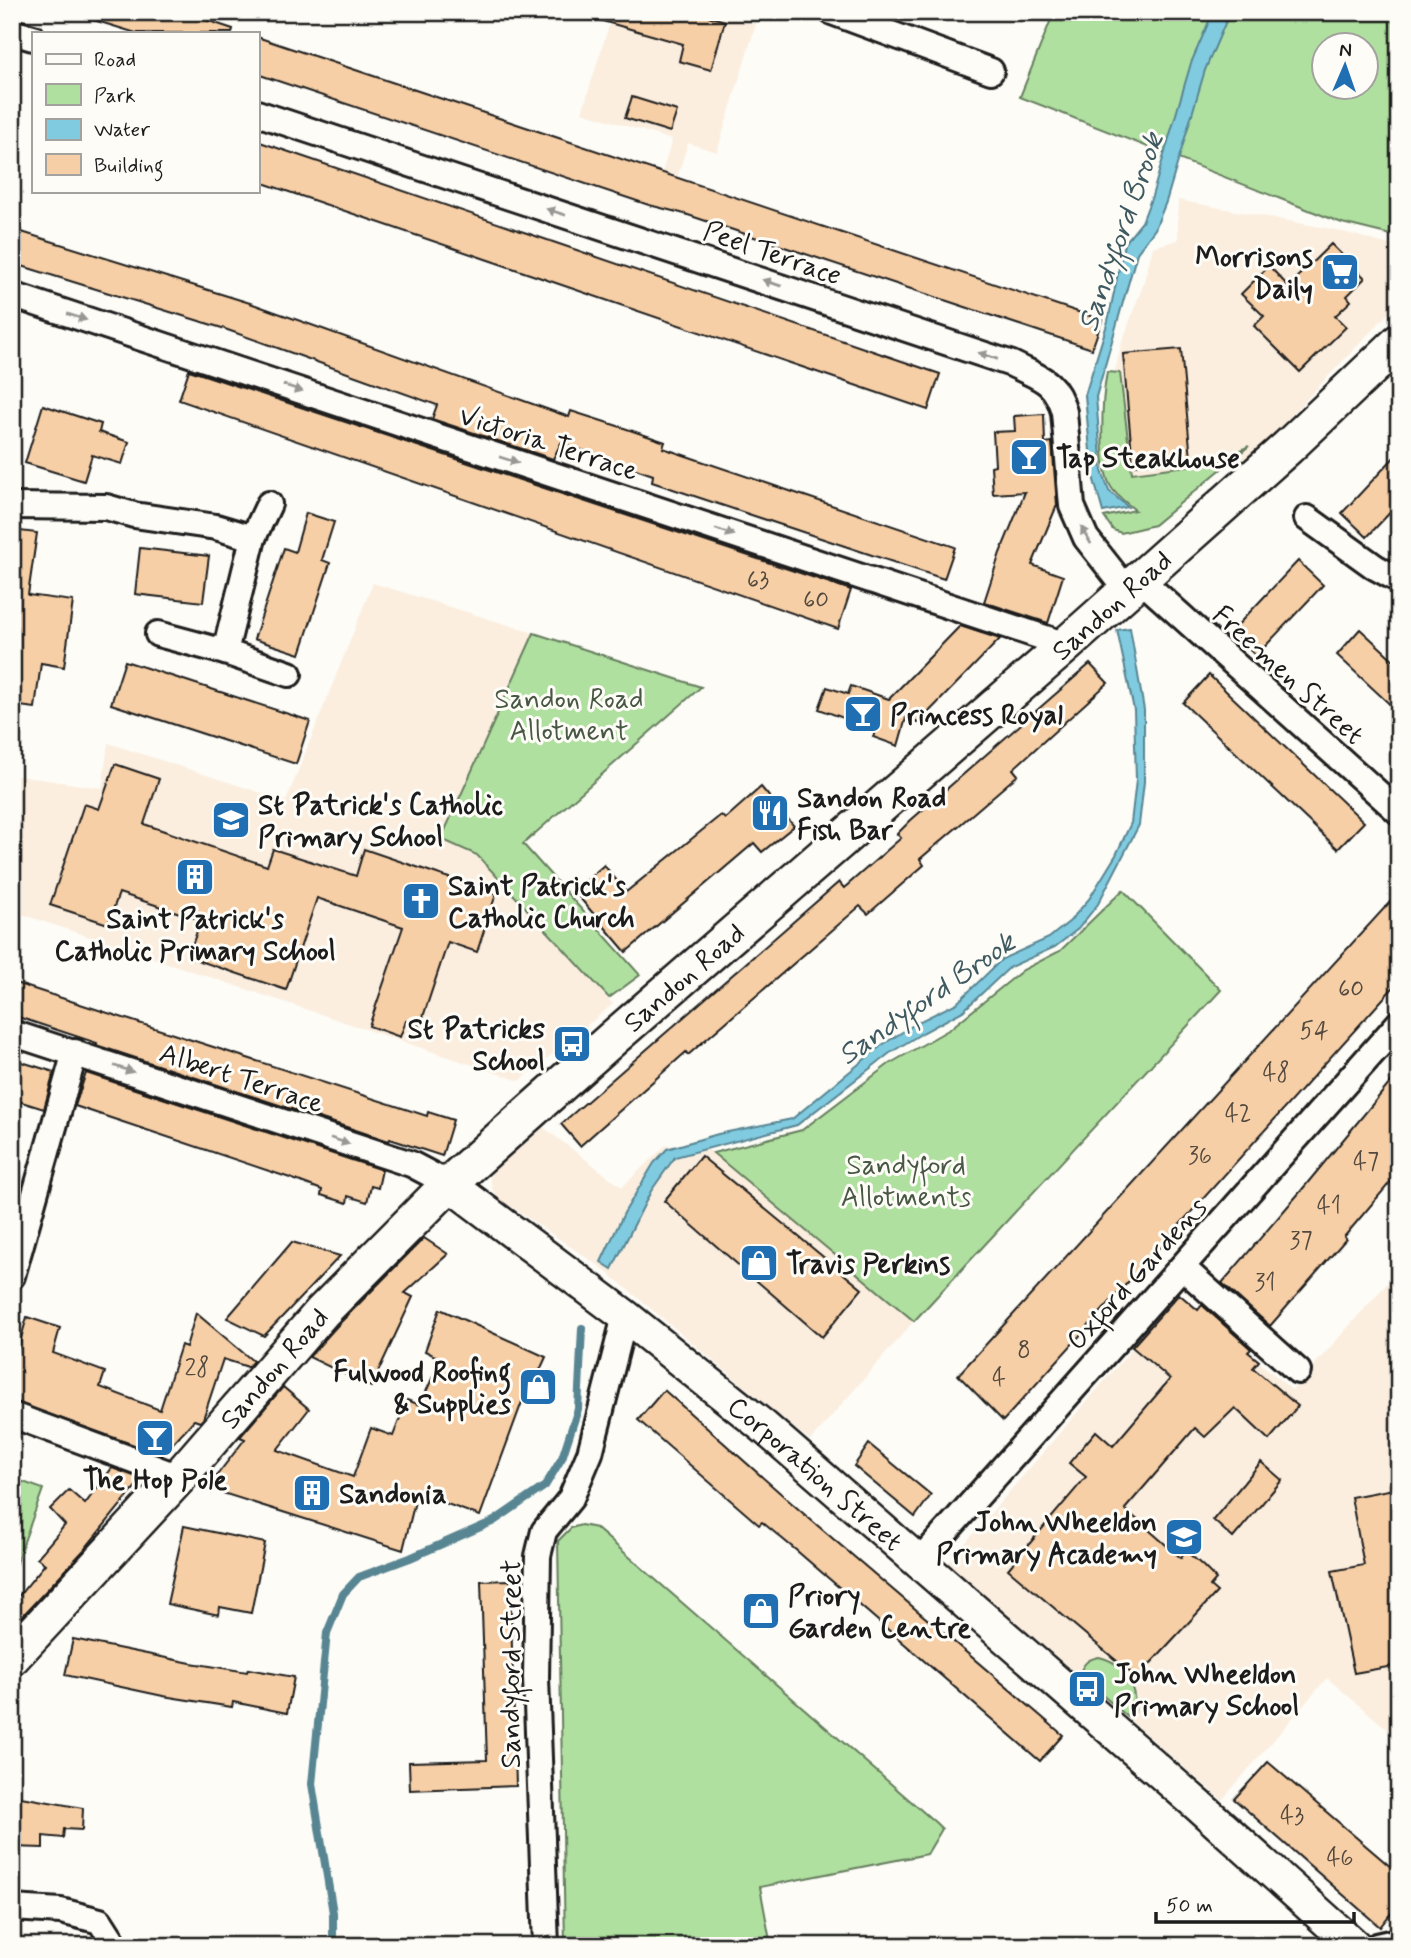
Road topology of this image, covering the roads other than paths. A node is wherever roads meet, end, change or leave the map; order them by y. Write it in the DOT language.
graph roads {
  1 [pos="833,12"];
  2 [pos="12,32"];
  3 [pos="32,38"];
  4 [pos="991,71"];
  5 [pos="259,114"];
  6 [pos="12,295"];
  7 [pos="1399,342"];
  8 [pos="269,504"];
  9 [pos="12,506"];
  10 [pos="1307,518"];
  11 [pos="253,538"];
  12 [pos="1399,580"];
  13 [pos="1133,585"];
  14 [pos="158,634"];
  15 [pos="1066,645"];
  16 [pos="225,652"];
  17 [pos="289,674"];
  18 [pos="1399,812"];
  19 [pos="1399,1023"];
  20 [pos="12,1033"];
  21 [pos="75,1052"];
  22 [pos="449,1184"];
  23 [pos="1182,1267"];
  24 [pos="12,1276"];
  25 [pos="625,1316"];
  26 [pos="1298,1371"];
  27 [pos="12,1415"];
  28 [pos="179,1477"];
  29 [pos="918,1563"];
  30 [pos="12,1657"];
  31 [pos="12,1908"];
  32 [pos="1399,1941"];
  33 [pos="116,1946"];
  34 [pos="546,1946"];
  35 [pos="1355,1946"];
  36 [pos="1377,1946"];
  1 -- 4 [label="street"];
  2 -- 3 [label="street"];
  13 -- 5 [label="street, Peel Terrace, one-way"];
  6 -- 15 [label="street, Victoria Terrace, one-way"];
  7 -- 13 [label="main road, Sandon Road"];
  8 -- 11 [label="street"];
  9 -- 11 [label="street"];
  10 -- 12 [label="street"];
  11 -- 16 [label="street"];
  13 -- 15 [label="main road, Sandon Road"];
  13 -- 18 [label="street, Freemen Street"];
  14 -- 16 [label="street"];
  15 -- 22 [label="main road, Sandon Road"];
  16 -- 17 [label="street"];
  19 -- 23 [label="street, Oxford Gardens"];
  20 -- 21 [label="street, Albert Terrace"];
  21 -- 22 [label="street, Albert Terrace, one-way"];
  21 -- 24 [label="street"];
  22 -- 25 [label="street, Corporation Street"];
  22 -- 28 [label="main road, Sandon Road"];
  23 -- 26 [label="street"];
  23 -- 29 [label="street, Oxford Gardens"];
  25 -- 29 [label="street, Corporation Street"];
  25 -- 34 [label="street, Sandyford Street"];
  27 -- 28 [label="street"];
  28 -- 30 [label="main road, Sandon Road"];
  29 -- 35 [label="street, Corporation Street"];
  31 -- 33 [label="street"];
  32 -- 36 [label="street"];
}
